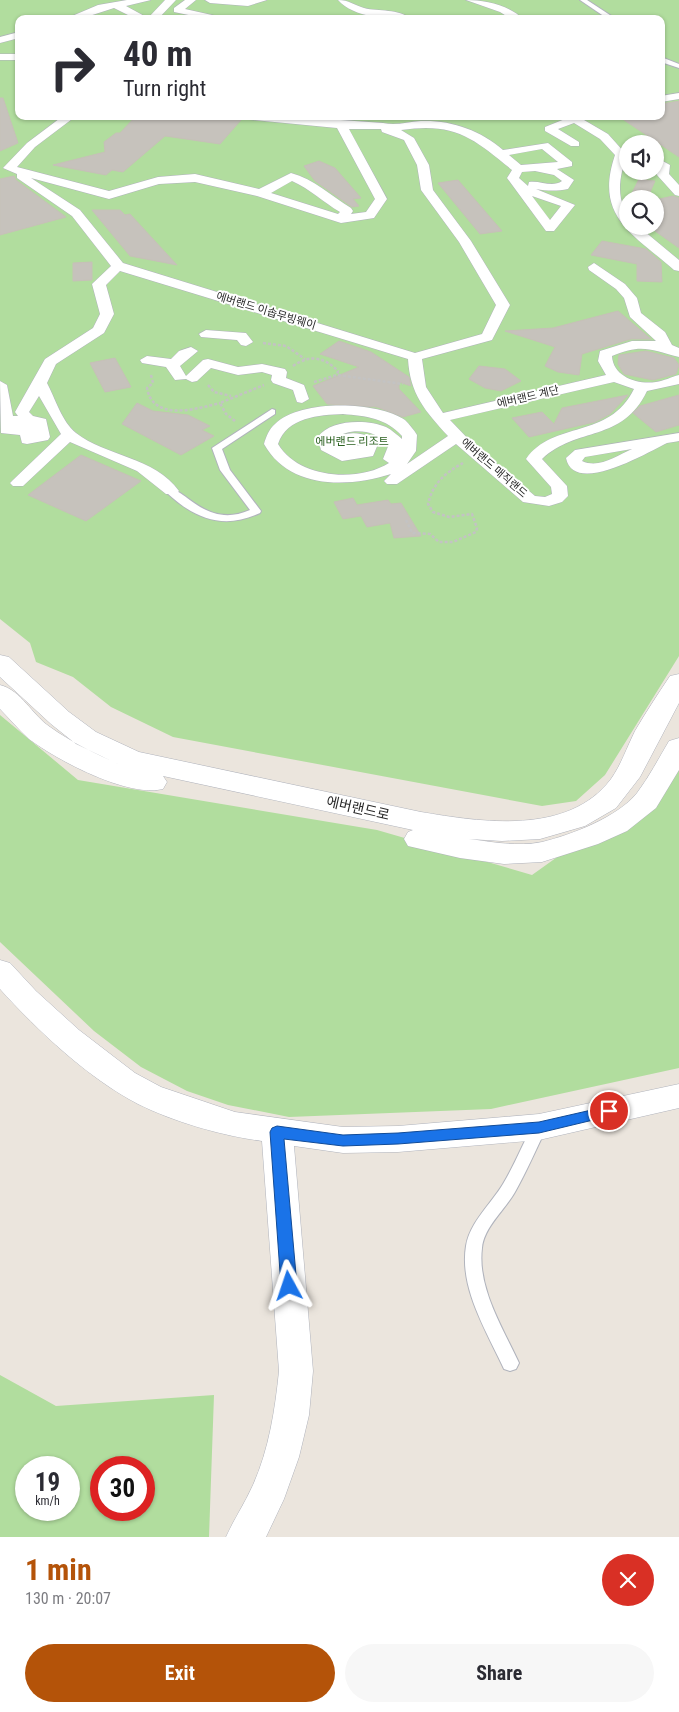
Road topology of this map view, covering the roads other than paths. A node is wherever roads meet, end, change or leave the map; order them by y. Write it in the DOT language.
graph roads {
  1 [pos="146,0"];
  2 [pos="171,0"];
  3 [pos="191,0"];
  4 [pos="210,0"];
  5 [pos="262,0"];
  6 [pos="343,0"];
  7 [pos="471,0"];
  8 [pos="583,0"];
  9 [pos="116,5"];
  10 [pos="78,15"];
  11 [pos="136,15"];
  12 [pos="156,15"];
  13 [pos="204,15"];
  14 [pos="378,15"];
  15 [pos="511,15"];
  16 [pos="607,15"];
  17 [pos="15,36"];
  18 [pos="0,40"];
  19 [pos="15,56"];
  20 [pos="0,57"];
  21 [pos="665,61"];
  22 [pos="679,66"];
  23 [pos="679,96"];
  24 [pos="665,98"];
  25 [pos="65,120"];
  26 [pos="287,120"];
  27 [pos="570,120"];
  28 [pos="574,120"];
  29 [pos="340,125"];
  30 [pos="389,129"];
  31 [pos="348,137"];
  32 [pos="548,148"];
  33 [pos="619,150"];
  34 [pos="499,154"];
  35 [pos="5,167"];
  36 [pos="521,169"];
  37 [pos="539,170"];
  38 [pos="619,173"];
  39 [pos="664,176"];
  40 [pos="519,187"];
  41 [pos="676,190"];
  42 [pos="261,193"];
  43 [pos="110,195"];
  44 [pos="84,209"];
  45 [pos="619,210"];
  46 [pos="341,218"];
  47 [pos="641,235"];
  48 [pos="118,266"];
  49 [pos="594,267"];
  50 [pos="679,267"];
  51 [pos="206,334"];
  52 [pos="666,347"];
  53 [pos="191,351"];
  54 [pos="679,353"];
  55 [pos="415,357"];
  56 [pos="146,360"];
  57 [pos="262,368"];
  58 [pos="615,377"];
  59 [pos="180,378"];
  60 [pos="679,379"];
  61 [pos="40,383"];
  62 [pos="0,385"];
  63 [pos="642,387"];
  64 [pos="302,399"];
  65 [pos="272,412"];
  66 [pos="441,418"];
  67 [pos="69,435"];
  68 [pos="457,436"];
  69 [pos="679,437"];
  70 [pos="660,442"];
  71 [pos="408,451"];
  72 [pos="315,452"];
  73 [pos="390,459"];
  74 [pos="360,466"];
  75 [pos="18,483"];
  76 [pos="387,484"];
  77 [pos="171,491"];
  78 [pos="0,664"];
  79 [pos="679,682"];
  80 [pos="0,693"];
  81 [pos="679,748"];
  82 [pos="0,971"];
  83 [pos="679,1096"];
  84 [pos="539,1127"];
  85 [pos="277,1132"];
  86 [pos="510,1363"];
  87 [pos="245,1537"];
  1 -- 9 [label="street"];
  2 -- 12 [label="street"];
  3 -- 13 [label="street"];
  4 -- 5 [label="street"];
  6 -- 14 [label="street"];
  7 -- 15 [label="street"];
  8 -- 16 [label="lane"];
  9 -- 10 [label="street"];
  9 -- 11 [label="street"];
  17 -- 18 [label="street"];
  19 -- 20 [label="street"];
  21 -- 22 [label="lane"];
  23 -- 24 [label="street"];
  25 -- 35 [label="street"];
  26 -- 29 [label="street"];
  27 -- 32 [label="street"];
  28 -- 33 [label="street"];
  29 -- 30 [label="street"];
  29 -- 31 [label="street"];
  30 -- 31 [label="street"];
  30 -- 34 [label="street"];
  30 -- 55 [label="street"];
  31 -- 46 [label="street"];
  32 -- 34 [label="street"];
  32 -- 36 [label="street"];
  34 -- 36 [label="street"];
  35 -- 43 [label="street"];
  35 -- 44 [label="street"];
  36 -- 37 [label="street"];
  36 -- 40 [label="street"];
  38 -- 45 [label="street"];
  39 -- 41 [label="street"];
  42 -- 43 [label="street"];
  42 -- 46 [label="street"];
  42 -- 46 [label="street"];
  43 -- 44 [label="street"];
  44 -- 48 [label="street"];
  47 -- 50 [label="street"];
  48 -- 55 [label="street, 에버랜드 이솝무빙웨이"];
  48 -- 61 [label="street"];
  49 -- 52 [label="street"];
  51 -- 57 [label="street"];
  52 -- 54 [label="street"];
  52 -- 58 [label="street"];
  53 -- 59 [label="street"];
  55 -- 66 [label="street, 에버랜드 매직랜드"];
  56 -- 59 [label="street"];
  57 -- 59 [label="street"];
  57 -- 64 [label="street"];
  58 -- 63 [label="street"];
  58 -- 66 [label="street, 에버랜드 계단"];
  60 -- 63 [label="street"];
  61 -- 62 [label="street"];
  61 -- 67 [label="street"];
  63 -- 68 [label="street, 에버랜드 매직랜드"];
  65 -- 77 [label="lane"];
  66 -- 68 [label="street, 에버랜드 매직랜드"];
  67 -- 75 [label="street"];
  67 -- 77 [label="street"];
  68 -- 76 [label="street"];
  69 -- 70 [label="street"];
  71 -- 71 [label="street"];
  71 -- 73 [label="street"];
  72 -- 74 [label="street"];
  73 -- 74 [label="street"];
  73 -- 74 [label="street"];
  78 -- 79 [label="street, 에버랜드로"];
  80 -- 81 [label="street, 에버랜드로"];
  82 -- 85 [label="street"];
  83 -- 84 [label="street"];
  84 -- 85 [label="street"];
  84 -- 86 [label="lane"];
  85 -- 87 [label="street"];
}
